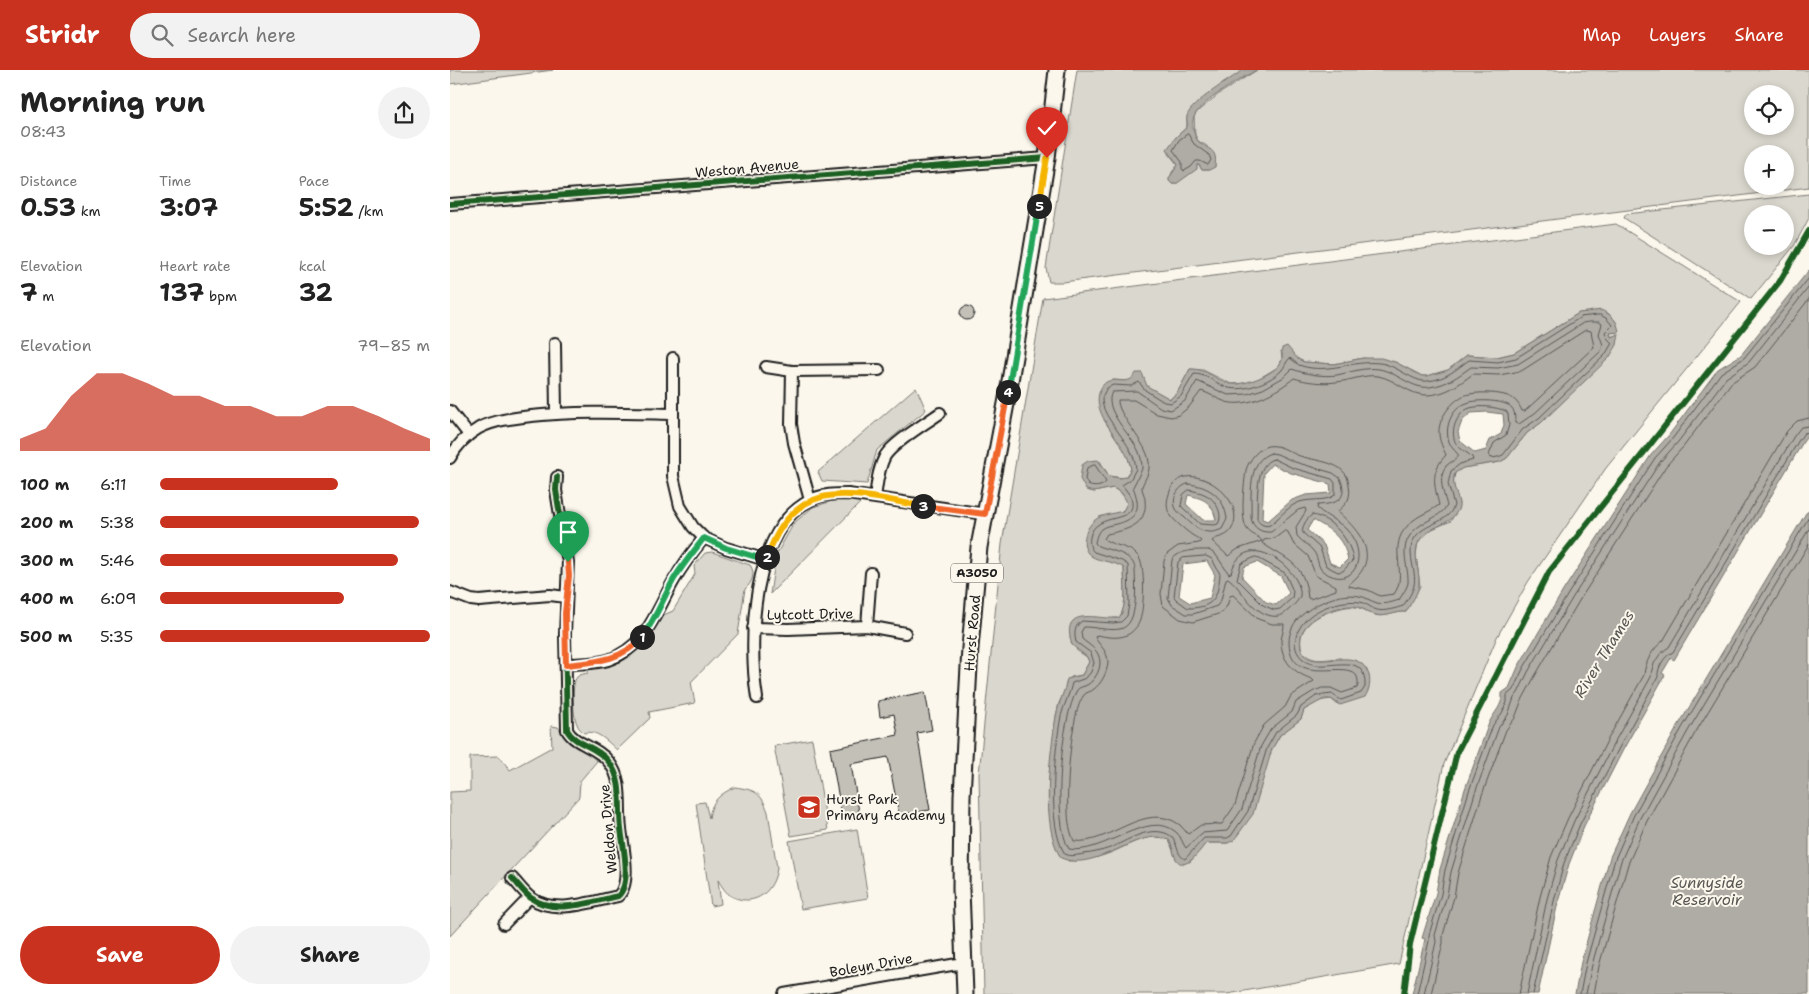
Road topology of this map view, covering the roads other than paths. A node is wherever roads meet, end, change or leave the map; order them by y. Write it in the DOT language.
graph roads {
  1 [pos="1058,70"];
  2 [pos="1047,158"];
  3 [pos="450,204"];
  4 [pos="555,343"];
  5 [pos="673,358"];
  6 [pos="766,367"];
  7 [pos="879,370"];
  8 [pos="792,371"];
  9 [pos="450,411"];
  10 [pos="556,413"];
  11 [pos="940,413"];
  12 [pos="673,414"];
  13 [pos="469,435"];
  14 [pos="450,458"];
  15 [pos="558,477"];
  16 [pos="875,498"];
  17 [pos="810,500"];
  18 [pos="985,514"];
  19 [pos="704,538"];
  20 [pos="766,560"];
  21 [pos="871,573"];
  22 [pos="450,592"];
  23 [pos="566,597"];
  24 [pos="867,626"];
  25 [pos="753,628"];
  26 [pos="904,634"];
  27 [pos="566,665"];
  28 [pos="757,698"];
  29 [pos="512,878"];
  30 [pos="530,897"];
  31 [pos="504,924"];
  32 [pos="963,963"];
  33 [pos="784,994"];
  34 [pos="966,994"];
  1 -- 2 [label="main road, A3050"];
  2 -- 3 [label="street, Weston Avenue"];
  2 -- 18 [label="main road, Hurst Road / A3050"];
  4 -- 10 [label="street"];
  5 -- 12 [label="street"];
  6 -- 8 [label="street"];
  7 -- 8 [label="street"];
  8 -- 17 [label="street"];
  9 -- 13 [label="street"];
  10 -- 12 [label="street"];
  10 -- 13 [label="street"];
  11 -- 16 [label="street"];
  12 -- 19 [label="street"];
  13 -- 14 [label="street"];
  15 -- 23 [label="street"];
  16 -- 17 [label="street"];
  16 -- 18 [label="street"];
  17 -- 20 [label="street"];
  18 -- 32 [label="main road, Hurst Road / A3050"];
  19 -- 20 [label="street"];
  19 -- 27 [label="street"];
  20 -- 25 [label="street"];
  21 -- 24 [label="street, Lytcott Drive"];
  22 -- 23 [label="street"];
  23 -- 27 [label="street"];
  24 -- 25 [label="street, Lytcott Drive"];
  24 -- 26 [label="street, Lytcott Drive"];
  25 -- 28 [label="street"];
  27 -- 30 [label="street, Weldon Drive"];
  29 -- 30 [label="street, Weldon Drive"];
  30 -- 31 [label="street"];
  32 -- 33 [label="street, Boleyn Drive"];
  32 -- 34 [label="main road, Hurst Road / A3050"];
}
